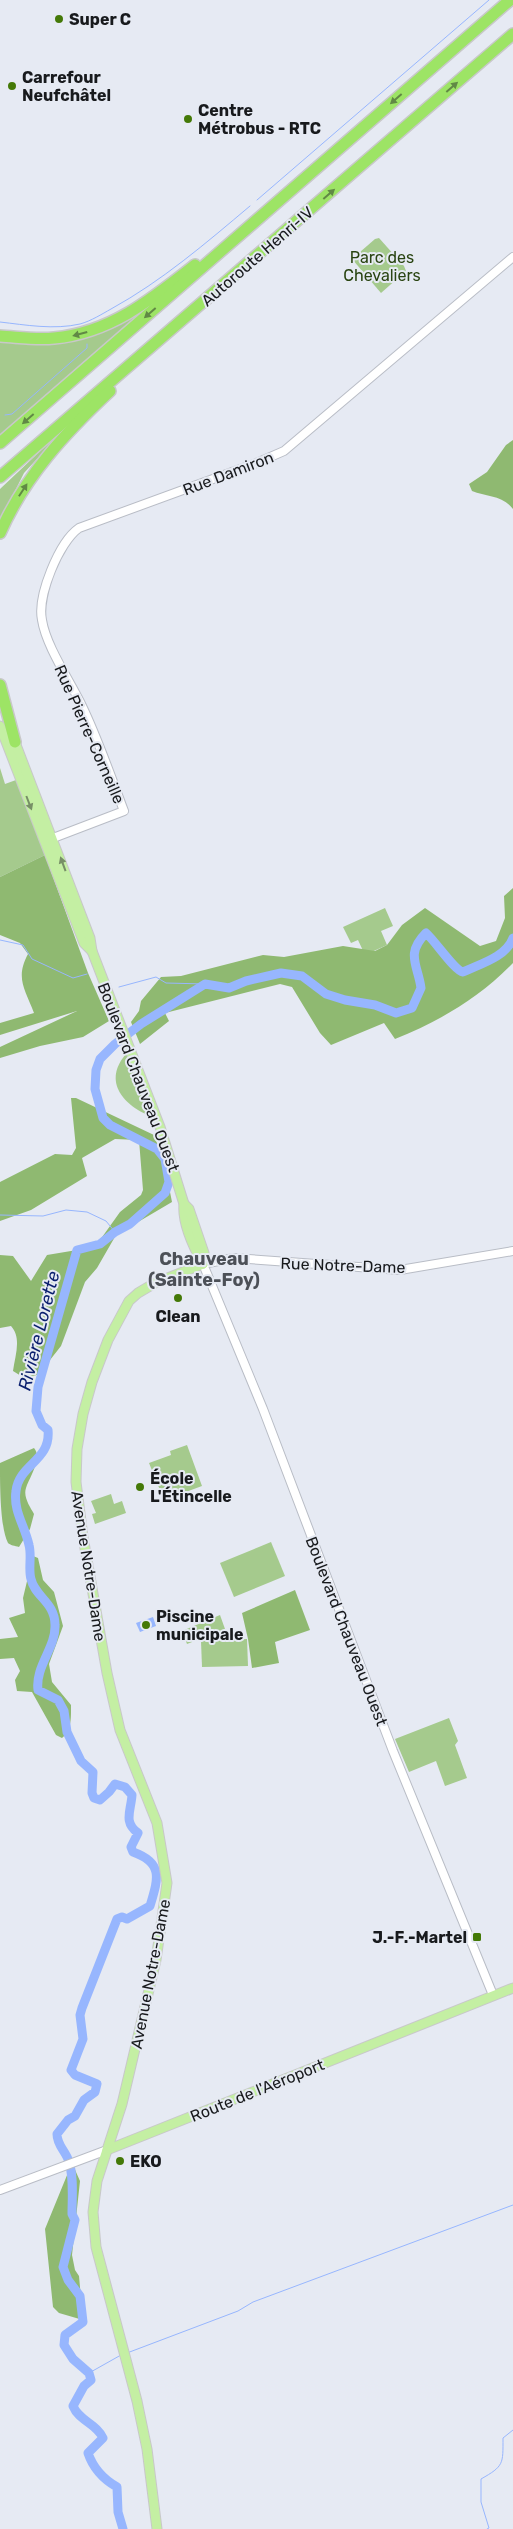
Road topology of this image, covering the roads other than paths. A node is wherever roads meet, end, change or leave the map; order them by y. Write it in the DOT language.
graph roads {
  1 [pos="510,0"];
  2 [pos="513,34"];
  3 [pos="266,211"];
  4 [pos="278,238"];
  5 [pos="513,257"];
  6 [pos="0,336"];
  7 [pos="53,431"];
  8 [pos="0,443"];
  9 [pos="0,476"];
  10 [pos="0,480"];
  11 [pos="0,532"];
  12 [pos="56,656"];
  13 [pos="0,685"];
  14 [pos="0,705"];
  15 [pos="0,726"];
  16 [pos="15,742"];
  17 [pos="49,840"];
  18 [pos="513,1251"];
  19 [pos="203,1264"];
  20 [pos="513,1988"];
  21 [pos="493,1996"];
  22 [pos="107,2150"];
  23 [pos="0,2190"];
  24 [pos="157,2529"];
  1 -- 3 [label="highway, Autoroute Henri-IV, one-way"];
  4 -- 2 [label="highway, Autoroute Henri-IV, one-way"];
  3 -- 6 [label="highway, one-way"];
  3 -- 8 [label="highway, Autoroute Henri-IV, one-way"];
  4 -- 7 [label="highway, Autoroute Henri-IV"];
  11 -- 4 [label="highway, one-way"];
  5 -- 12 [label="street, Rue Damiron"];
  7 -- 9 [label="highway, Autoroute Henri-IV"];
  7 -- 10 [label="highway"];
  12 -- 17 [label="street, Rue Pierre-Corneille"];
  13 -- 16 [label="highway"];
  14 -- 16 [label="main road, Boulevard Chauveau Ouest"];
  15 -- 17 [label="main road, Boulevard Chauveau Ouest, one-way"];
  16 -- 17 [label="main road, Boulevard Chauveau Ouest"];
  17 -- 19 [label="main road, Boulevard Chauveau Ouest"];
  18 -- 19 [label="street, Rue Notre-Dame"];
  19 -- 21 [label="street, Boulevard Chauveau Ouest"];
  19 -- 22 [label="main road, Avenue Notre-Dame"];
  20 -- 21 [label="main road, Route de l'Aéroport"];
  21 -- 22 [label="main road, Route de l'Aéroport"];
  22 -- 23 [label="street, Route de l'Aéroport"];
  22 -- 24 [label="main road, Avenue Notre-Dame"];
}
